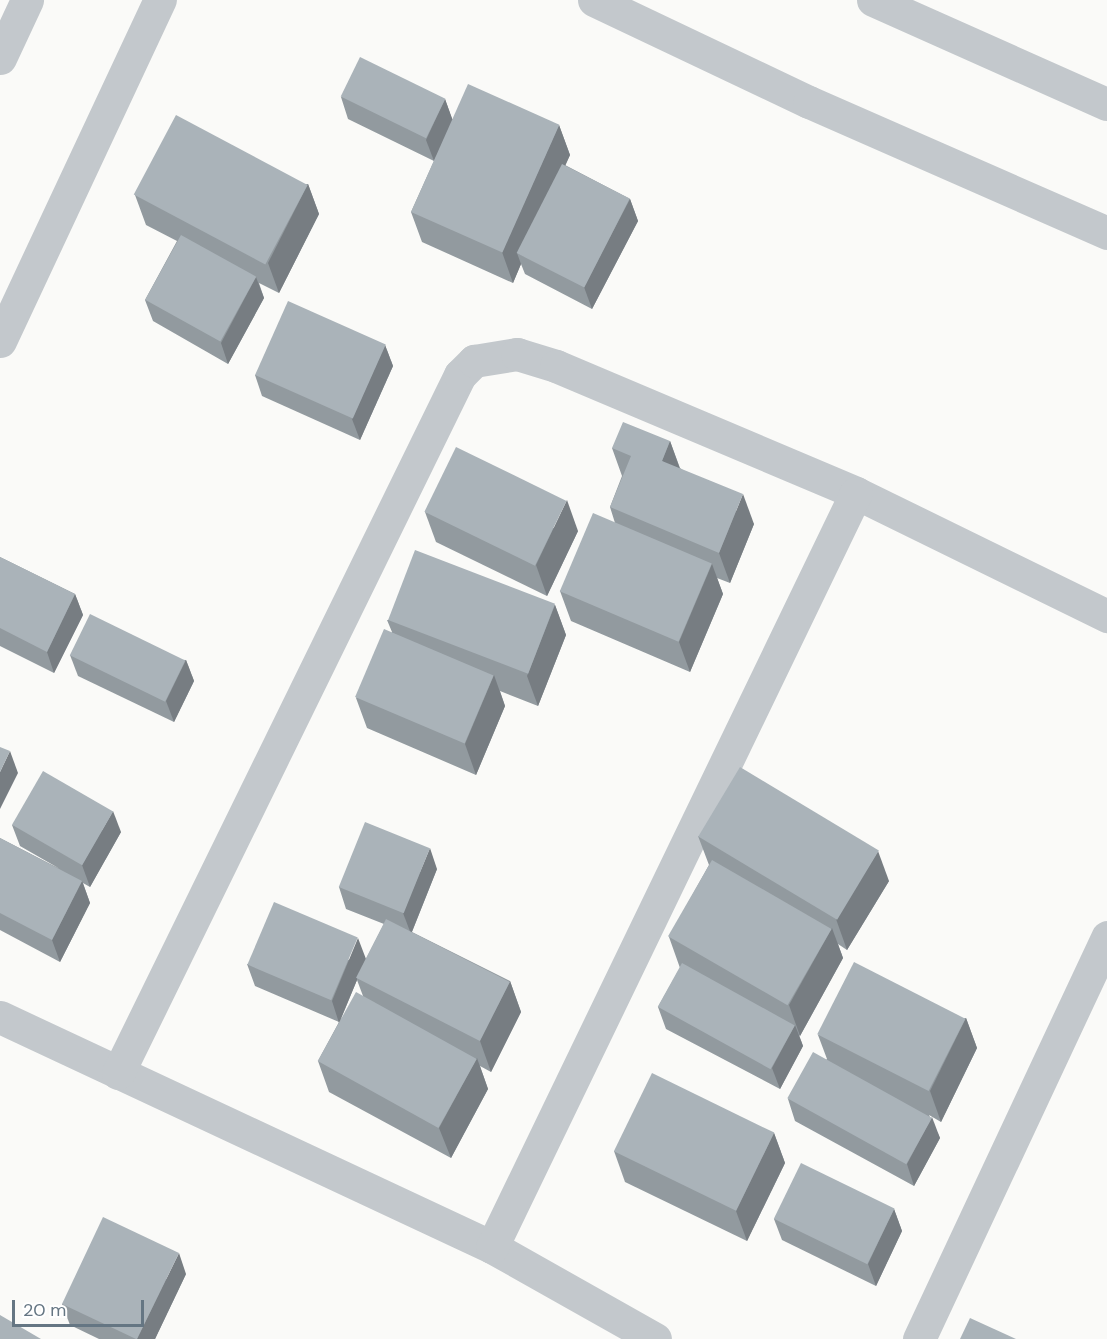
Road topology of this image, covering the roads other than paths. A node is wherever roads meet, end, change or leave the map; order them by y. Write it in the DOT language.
graph roads {
  1 [pos="27,0"];
  2 [pos="160,0"];
  3 [pos="594,0"];
  4 [pos="873,0"];
  5 [pos="0,58"];
  6 [pos="1107,104"];
  7 [pos="1107,233"];
  8 [pos="0,340"];
  9 [pos="856,493"];
  10 [pos="1107,616"];
  11 [pos="1107,938"];
  12 [pos="0,1017"];
  13 [pos="118,1073"];
  14 [pos="492,1247"];
  15 [pos="655,1339"];
  16 [pos="919,1339"];
  1 -- 5 [label="street"];
  2 -- 8 [label="street"];
  3 -- 7 [label="street"];
  4 -- 6 [label="street"];
  9 -- 10 [label="street"];
  9 -- 13 [label="street"];
  9 -- 14 [label="street"];
  11 -- 16 [label="street"];
  12 -- 13 [label="street"];
  13 -- 14 [label="street"];
  14 -- 15 [label="street"];
}
